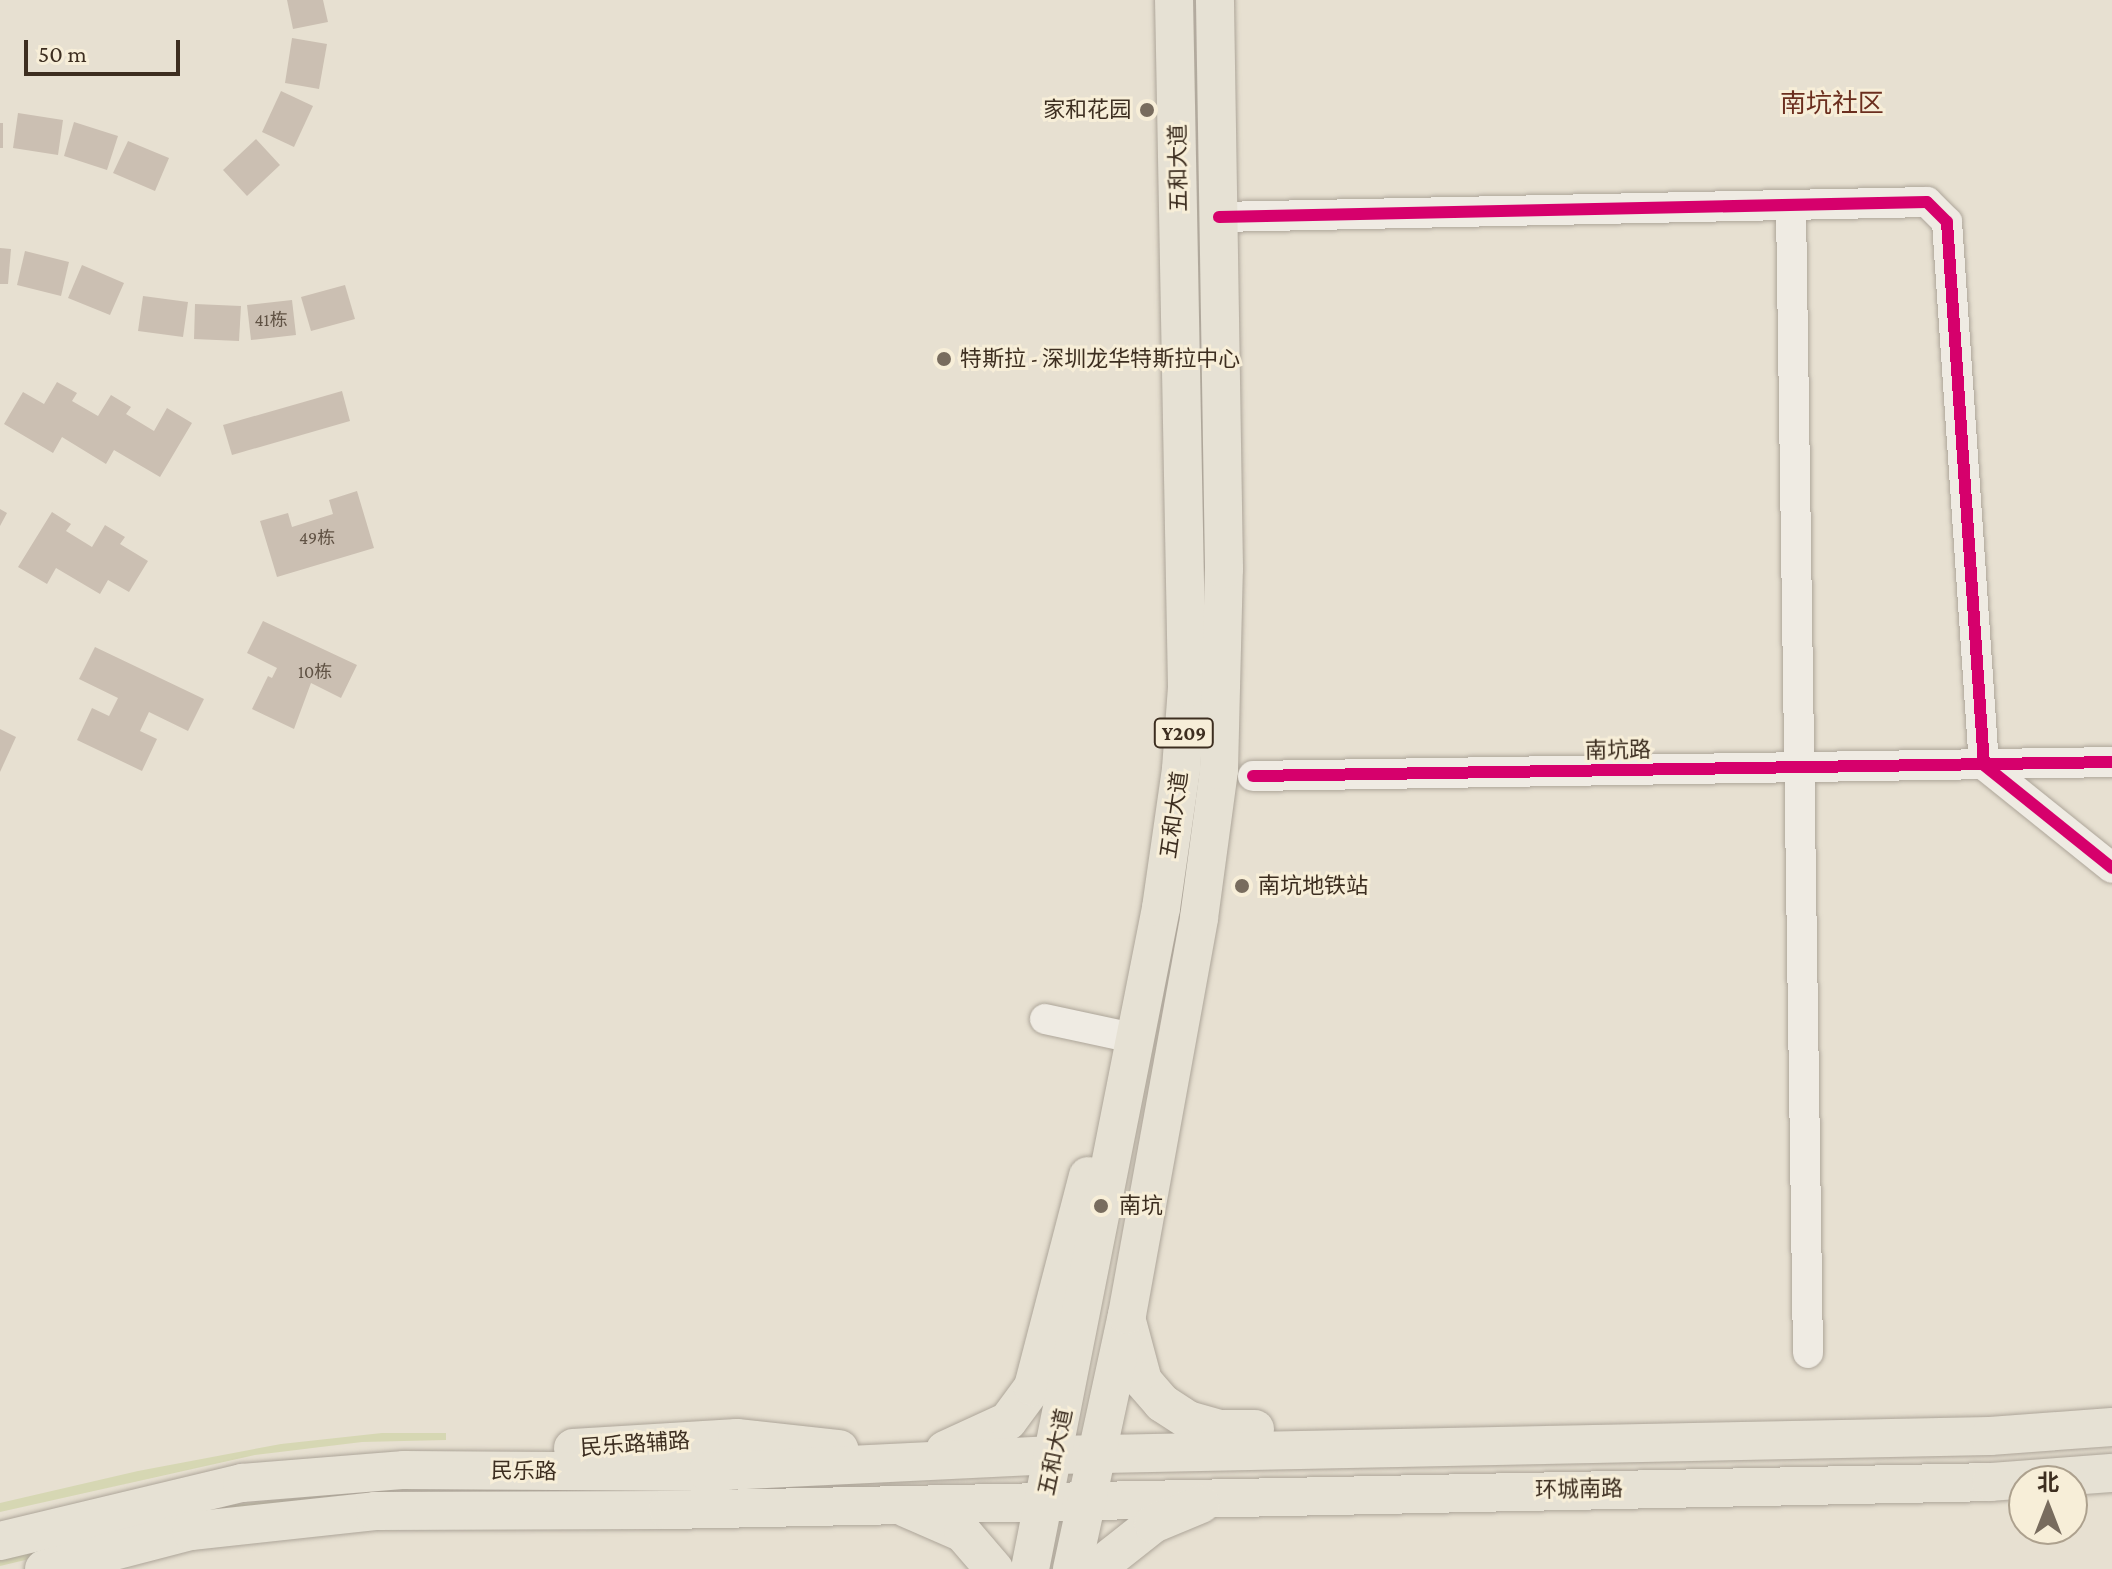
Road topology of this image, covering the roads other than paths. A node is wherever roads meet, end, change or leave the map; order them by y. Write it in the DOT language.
graph roads {
  1 [pos="1174,0"];
  2 [pos="1215,0"];
  3 [pos="1791,207"];
  4 [pos="1219,217"];
  5 [pos="2112,762"];
  6 [pos="1984,765"];
  7 [pos="1799,767"];
  8 [pos="1253,776"];
  9 [pos="2112,868"];
  10 [pos="1045,1019"];
  11 [pos="1133,1038"];
  12 [pos="1127,1315"];
  13 [pos="1808,1353"];
  14 [pos="2112,1427"];
  15 [pos="1397,1448"];
  16 [pos="1097,1454"];
  17 [pos="1054,1455"];
  18 [pos="904,1462"];
  19 [pos="2112,1473"];
  20 [pos="319,1475"];
  21 [pos="1398,1492"];
  22 [pos="1239,1495"];
  23 [pos="1087,1497"];
  24 [pos="1045,1498"];
  25 [pos="883,1503"];
  26 [pos="0,1541"];
  27 [pos="44,1569"];
  28 [pos="994,1569"];
  29 [pos="1030,1569"];
  30 [pos="1072,1569"];
  31 [pos="1096,1569"];
  1 -- 11 [label="main road, 五和大道 / Y209"];
  2 -- 4 [label="main road, 五和大道 / Y209"];
  3 -- 4 [label="street"];
  3 -- 6 [label="street"];
  3 -- 7 [label="street"];
  4 -- 12 [label="main road, 五和大道 / Y209"];
  5 -- 6 [label="street, 南坑路"];
  6 -- 7 [label="street, 南坑路"];
  6 -- 9 [label="street"];
  7 -- 8 [label="street, 南坑路"];
  7 -- 13 [label="street"];
  10 -- 11 [label="street"];
  11 -- 17 [label="main road, 五和大道 / Y209"];
  11 -- 18 [label="main road"];
  12 -- 15 [label="main road"];
  12 -- 16 [label="main road, 五和大道 / Y209"];
  14 -- 15 [label="main road, 环城南路"];
  15 -- 16 [label="main road, 环城南路"];
  15 -- 21 [label="main road"];
  16 -- 17 [label="main road, 环城南路"];
  16 -- 23 [label="main road, 五和大道 / Y209"];
  17 -- 18 [label="main road, 民乐路"];
  17 -- 24 [label="main road, 五和大道 / Y209"];
  18 -- 20 [label="main road, 民乐路"];
  18 -- 20 [label="main road, 民乐路辅路"];
  19 -- 21 [label="main road, 环城南路"];
  20 -- 26 [label="main road, 民乐路"];
  21 -- 22 [label="main road, 环城南路"];
  22 -- 23 [label="main road, 环城南路"];
  22 -- 31 [label="main road"];
  23 -- 24 [label="main road, 环城南路"];
  23 -- 30 [label="main road, 五和大道 / Y209"];
  24 -- 25 [label="main road, 民乐路"];
  24 -- 29 [label="main road, 五和大道 / Y209"];
  25 -- 27 [label="main road, 民乐路"];
  25 -- 28 [label="main road"];
}
